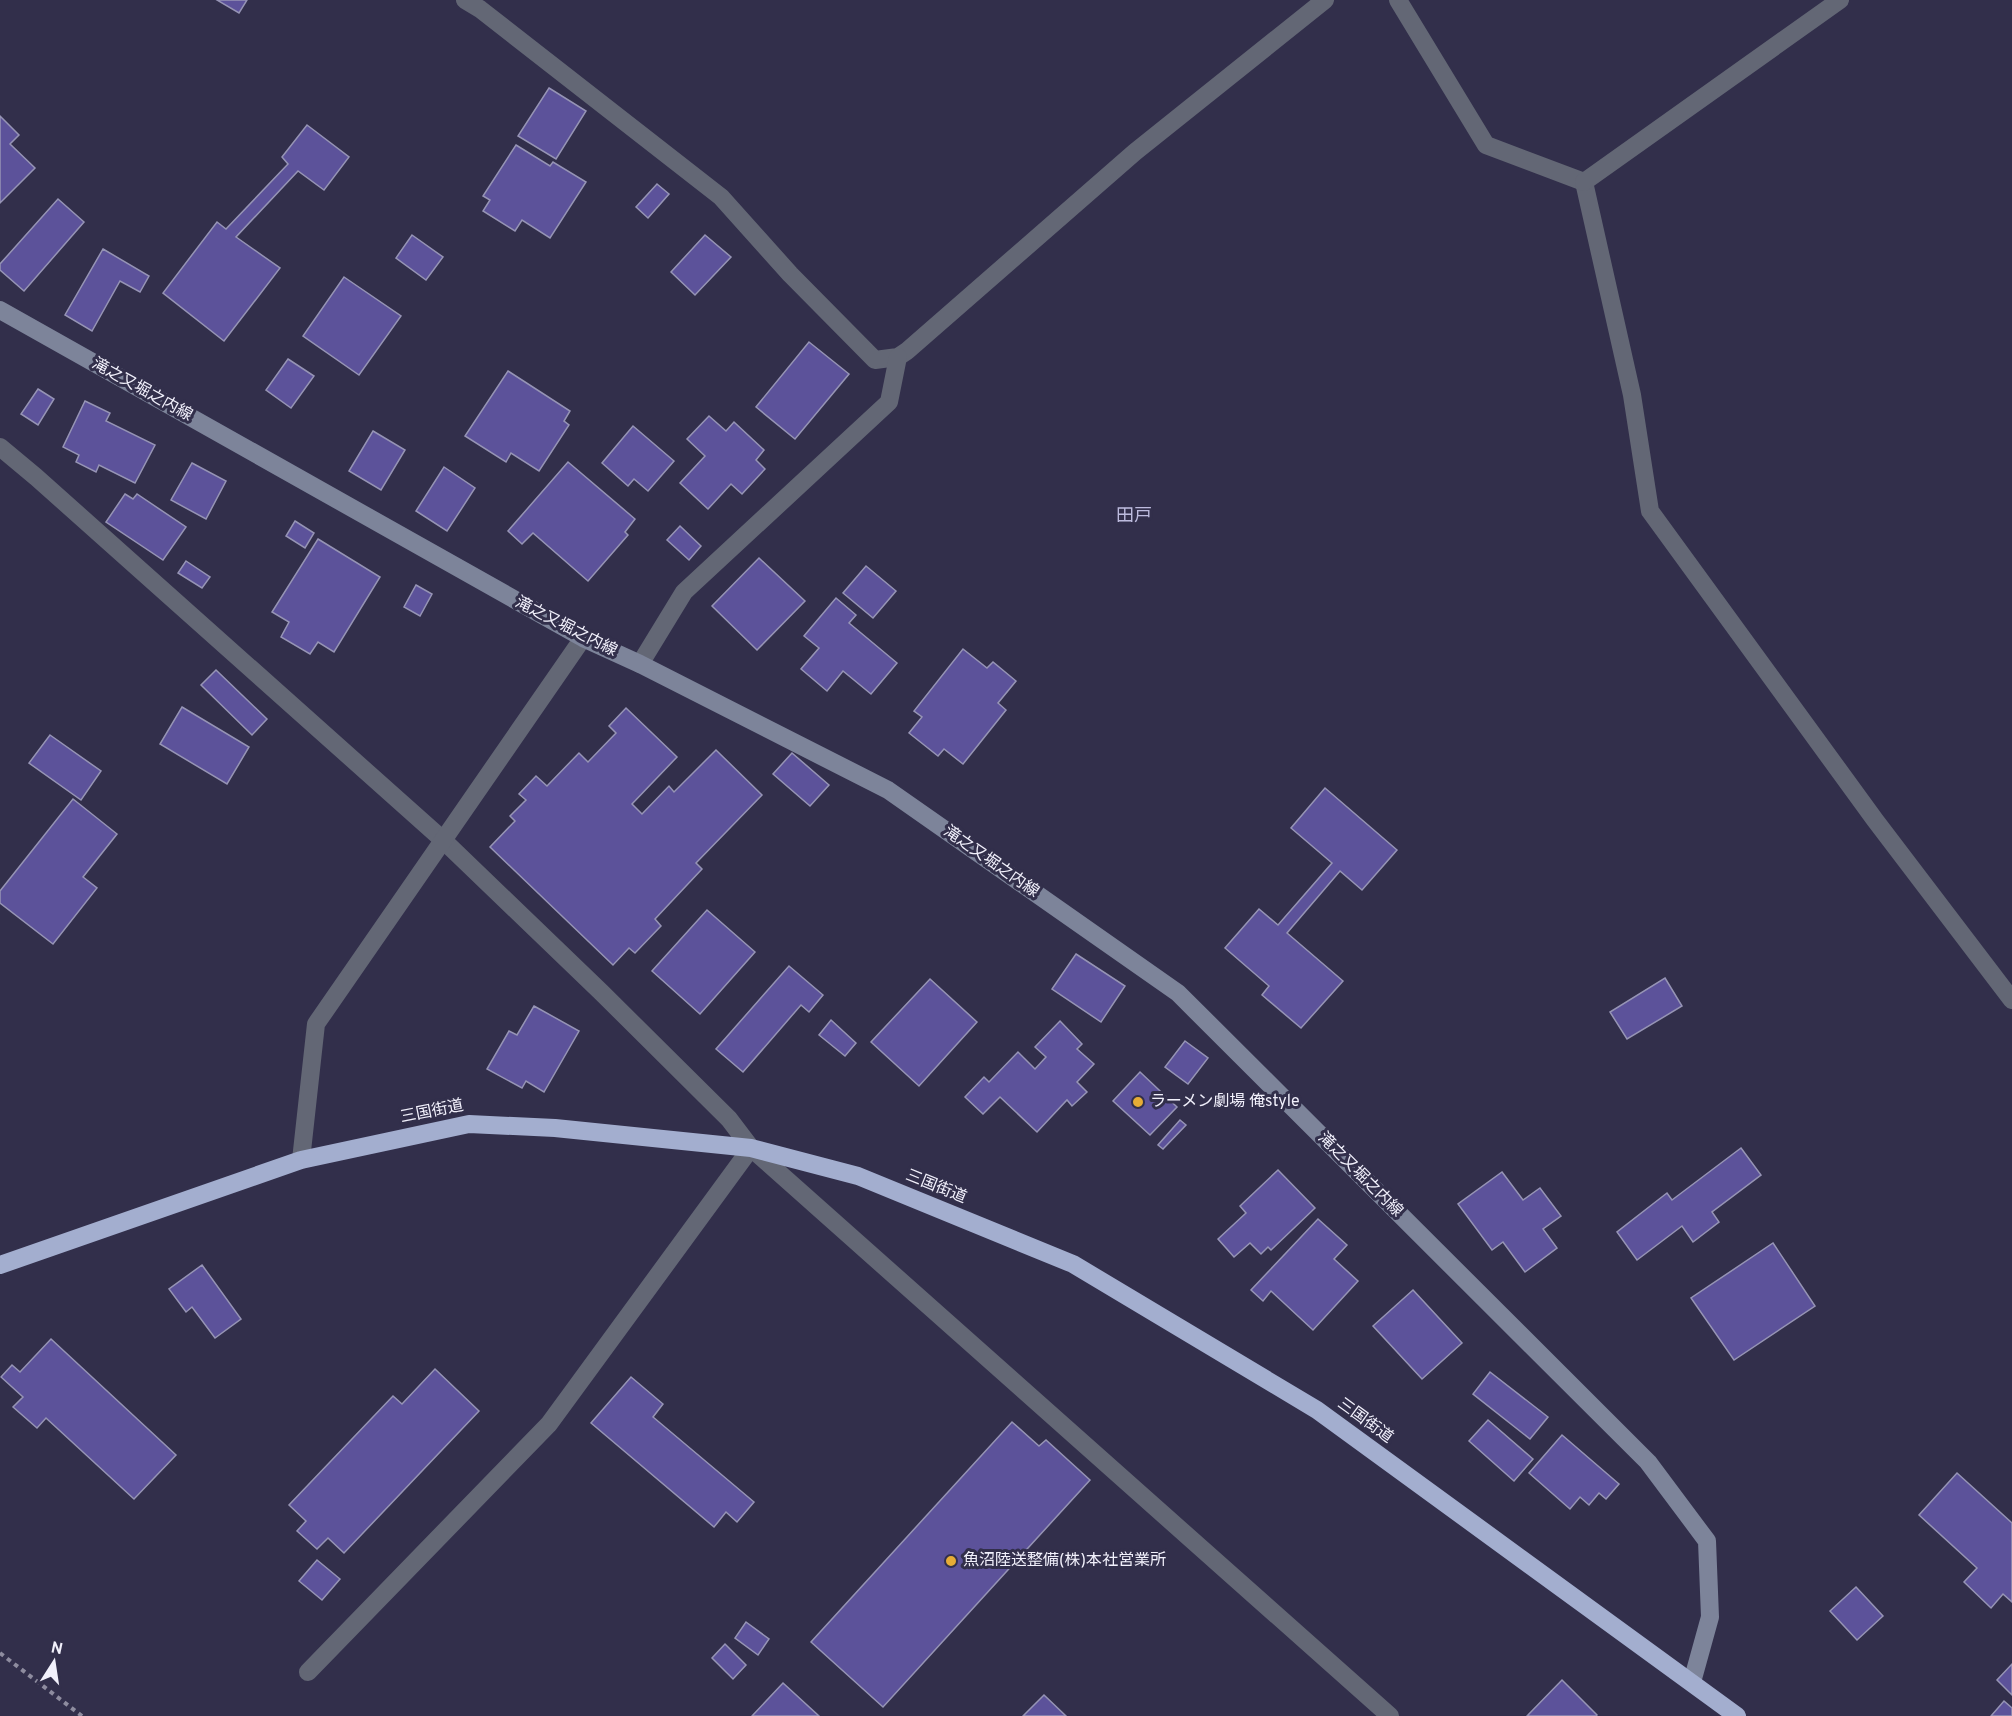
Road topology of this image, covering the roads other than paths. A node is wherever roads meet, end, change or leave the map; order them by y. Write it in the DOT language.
graph roads {
  1 [pos="465,0"];
  2 [pos="1325,0"];
  3 [pos="1398,0"];
  4 [pos="1840,0"];
  5 [pos="1584,182"];
  6 [pos="0,310"];
  7 [pos="898,357"];
  8 [pos="0,447"];
  9 [pos="583,638"];
  10 [pos="640,664"];
  11 [pos="443,840"];
  12 [pos="2012,1000"];
  13 [pos="751,1148"];
  14 [pos="301,1160"];
  15 [pos="0,1265"];
  16 [pos="308,1672"];
  17 [pos="1692,1682"];
  18 [pos="1389,1716"];
  19 [pos="1737,1716"];
  1 -- 7 [label="street"];
  2 -- 7 [label="street"];
  3 -- 5 [label="street"];
  4 -- 5 [label="street"];
  5 -- 12 [label="street"];
  6 -- 9 [label="main road, 滝之又堀之内線"];
  7 -- 10 [label="street"];
  8 -- 11 [label="street"];
  9 -- 10 [label="main road, 滝之又堀之内線"];
  9 -- 11 [label="street"];
  10 -- 17 [label="main road, 滝之又堀之内線"];
  11 -- 13 [label="street"];
  11 -- 14 [label="street"];
  13 -- 14 [label="highway, 三国街道"];
  13 -- 16 [label="street"];
  13 -- 17 [label="highway, 三国街道"];
  13 -- 18 [label="street"];
  14 -- 15 [label="highway, 三国街道"];
  17 -- 19 [label="highway, 三国街道"];
}
